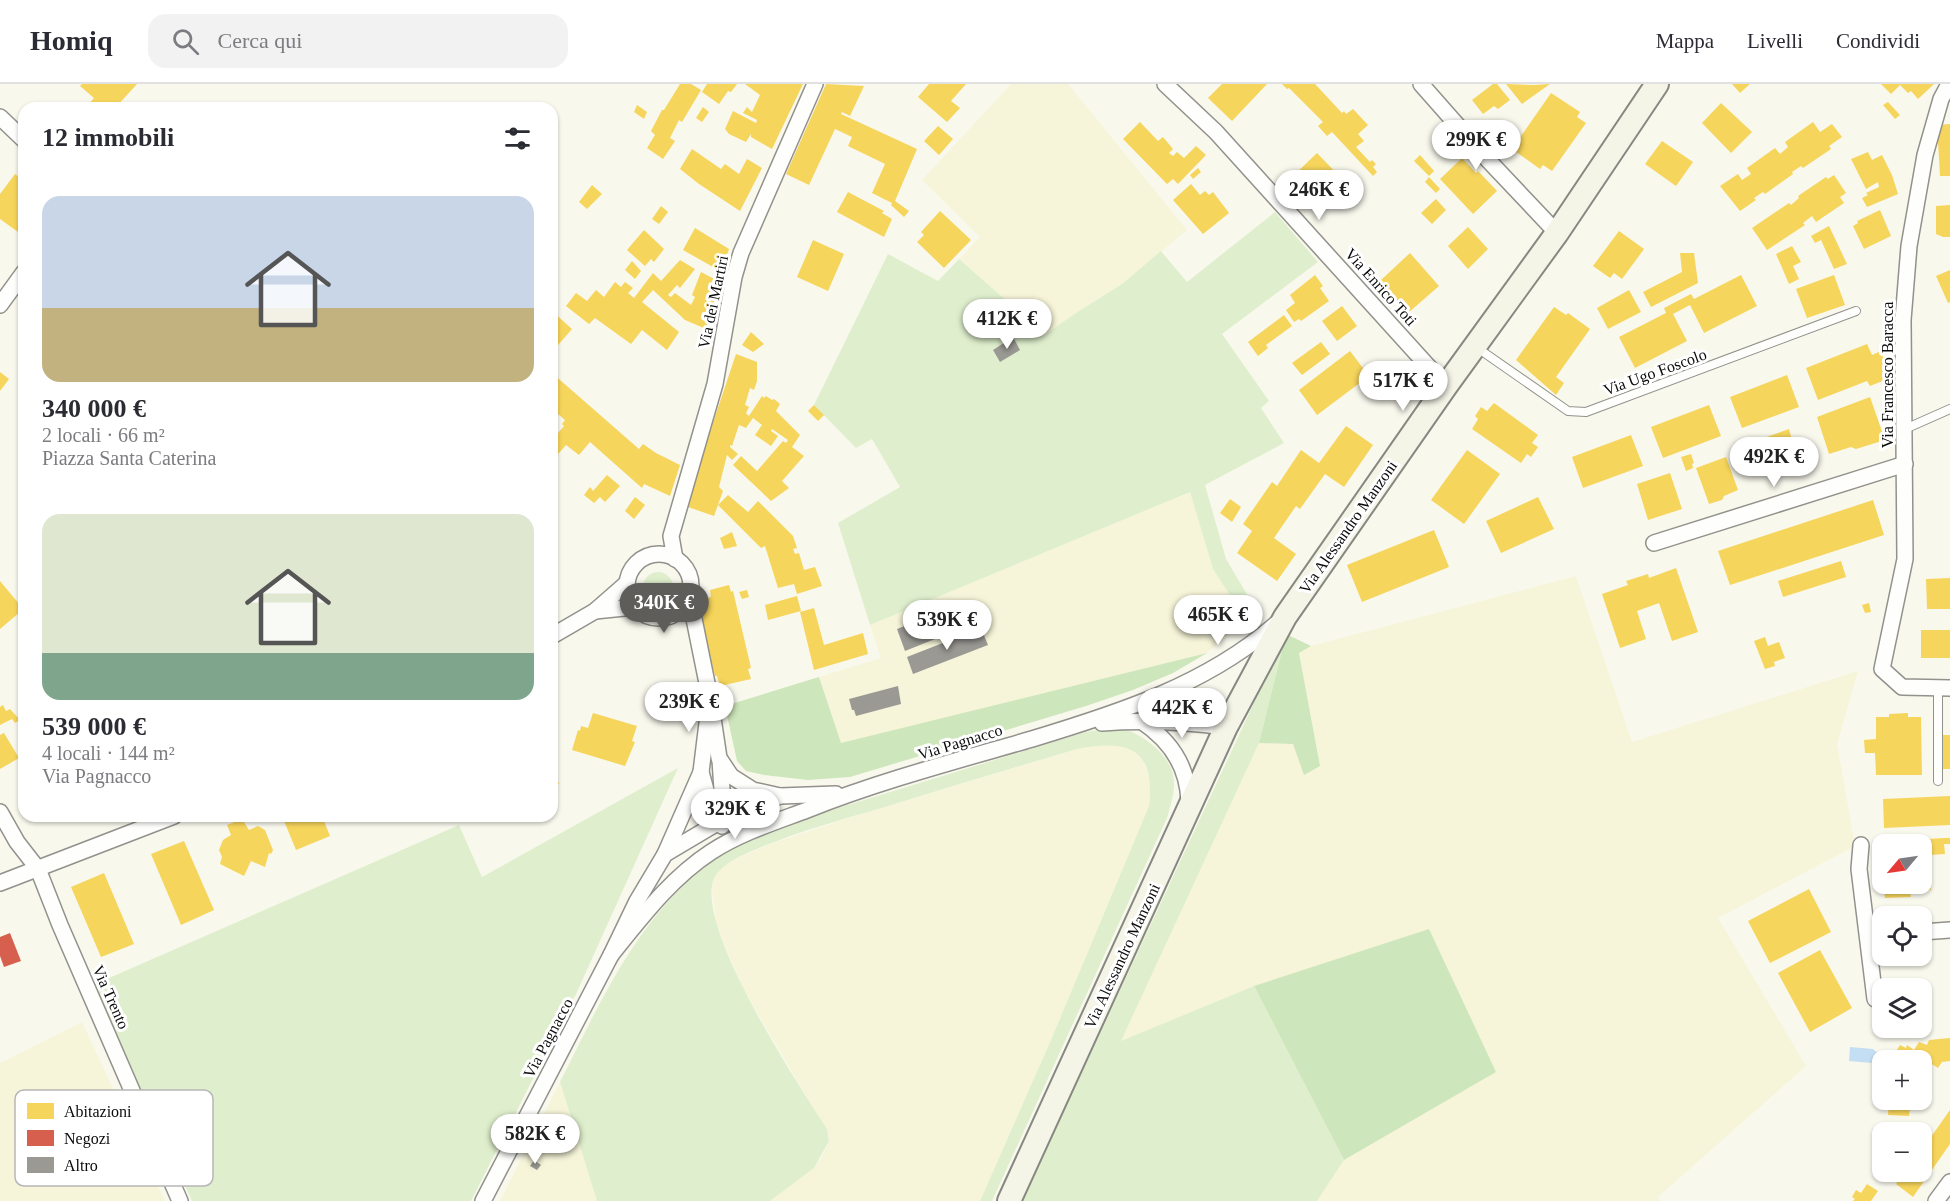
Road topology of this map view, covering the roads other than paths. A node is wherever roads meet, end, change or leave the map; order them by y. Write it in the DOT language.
graph roads {
  1 [pos="815,84"];
  2 [pos="1165,84"];
  3 [pos="1421,84"];
  4 [pos="1657,84"];
  5 [pos="1949,84"];
  6 [pos="0,117"];
  7 [pos="18,134"];
  8 [pos="1557,233"];
  9 [pos="18,280"];
  10 [pos="0,305"];
  11 [pos="1856,311"];
  12 [pos="1475,346"];
  13 [pos="1446,386"];
  14 [pos="1950,409"];
  15 [pos="1905,429"];
  16 [pos="1905,464"];
  17 [pos="671,536"];
  18 [pos="1654,543"];
  19 [pos="655,554"];
  20 [pos="675,559"];
  21 [pos="627,583"];
  22 [pos="689,594"];
  23 [pos="634,607"];
  24 [pos="595,611"];
  25 [pos="1285,616"];
  26 [pos="666,617"];
  27 [pos="558,633"];
  28 [pos="698,636"];
  29 [pos="1944,688"];
  30 [pos="1163,695"];
  31 [pos="710,698"];
  32 [pos="1141,721"];
  33 [pos="1081,724"];
  34 [pos="1226,727"];
  35 [pos="719,758"];
  36 [pos="701,772"];
  37 [pos="1938,781"];
  38 [pos="848,794"];
  39 [pos="780,796"];
  40 [pos="1189,808"];
  41 [pos="0,812"];
  42 [pos="724,819"];
  43 [pos="159,822"];
  44 [pos="756,829"];
  45 [pos="1861,845"];
  46 [pos="712,851"];
  47 [pos="665,854"];
  48 [pos="38,869"];
  49 [pos="0,883"];
  50 [pos="1872,924"];
  51 [pos="1950,930"];
  52 [pos="1932,931"];
  53 [pos="611,955"];
  54 [pos="132,1090"];
  55 [pos="1950,1182"];
  56 [pos="173,1186"];
  57 [pos="180,1201"];
  58 [pos="483,1201"];
  59 [pos="1009,1201"];
  60 [pos="1936,1201"];
  1 -- 17 [label="street, Via dei Martiri"];
  2 -- 13 [label="street, Via Enrico Toti"];
  3 -- 8 [label="street"];
  4 -- 8 [label="street, Via Alessandro Manzoni"];
  5 -- 15 [label="street, Via Francesco Baracca"];
  6 -- 7 [label="street"];
  8 -- 12 [label="street, Via Alessandro Manzoni"];
  9 -- 10 [label="street"];
  11 -- 12 [label="lane, Via Ugo Foscolo"];
  12 -- 13 [label="street, Via Alessandro Manzoni"];
  13 -- 25 [label="street, Via Alessandro Manzoni"];
  14 -- 15 [label="lane"];
  15 -- 16 [label="street, Via Francesco Baracca"];
  16 -- 18 [label="street"];
  16 -- 29 [label="street, Via Francesco Baracca"];
  17 -- 19 [label="street, Via dei Martiri"];
  17 -- 20 [label="street, Via dei Martiri"];
  19 -- 20 [label="street"];
  19 -- 21 [label="street"];
  20 -- 22 [label="street"];
  21 -- 23 [label="street"];
  21 -- 24 [label="street"];
  22 -- 26 [label="street"];
  22 -- 28 [label="street, Via Pagnacco"];
  23 -- 24 [label="street"];
  23 -- 26 [label="street"];
  24 -- 27 [label="street"];
  25 -- 30 [label="street, Via Pagnacco"];
  25 -- 34 [label="street, Via Alessandro Manzoni"];
  26 -- 28 [label="street"];
  28 -- 31 [label="street, Via Pagnacco"];
  29 -- 37 [label="lane"];
  30 -- 33 [label="street, Via Pagnacco"];
  30 -- 34 [label="street"];
  31 -- 35 [label="street, Via Pagnacco"];
  31 -- 36 [label="street, Via Pagnacco"];
  32 -- 33 [label="street, Via Pagnacco"];
  32 -- 34 [label="street, Via Pagnacco"];
  32 -- 40 [label="street"];
  33 -- 38 [label="street, Via Pagnacco"];
  34 -- 40 [label="street, Via Alessandro Manzoni"];
  35 -- 39 [label="street, Via Pagnacco"];
  35 -- 42 [label="street, Via Pagnacco"];
  36 -- 42 [label="street, Via Pagnacco"];
  36 -- 47 [label="street, Via Pagnacco"];
  38 -- 39 [label="street, Via Pagnacco"];
  38 -- 44 [label="street, Via Pagnacco"];
  39 -- 42 [label="street, Via Pagnacco"];
  40 -- 59 [label="street, Via Alessandro Manzoni"];
  41 -- 48 [label="street, Via Trento"];
  42 -- 44 [label="street"];
  42 -- 46 [label="street, Via Pagnacco"];
  42 -- 47 [label="street, Via Pagnacco"];
  43 -- 48 [label="street"];
  44 -- 46 [label="street, Via Pagnacco"];
  45 -- 50 [label="street"];
  46 -- 53 [label="street, Via Pagnacco"];
  47 -- 53 [label="street, Via Pagnacco"];
  48 -- 49 [label="street"];
  48 -- 54 [label="street, Via Trento"];
  51 -- 52 [label="street"];
  53 -- 58 [label="street, Via Pagnacco"];
  55 -- 60 [label="street"];
  56 -- 57 [label="street, Via Trento"];
}
